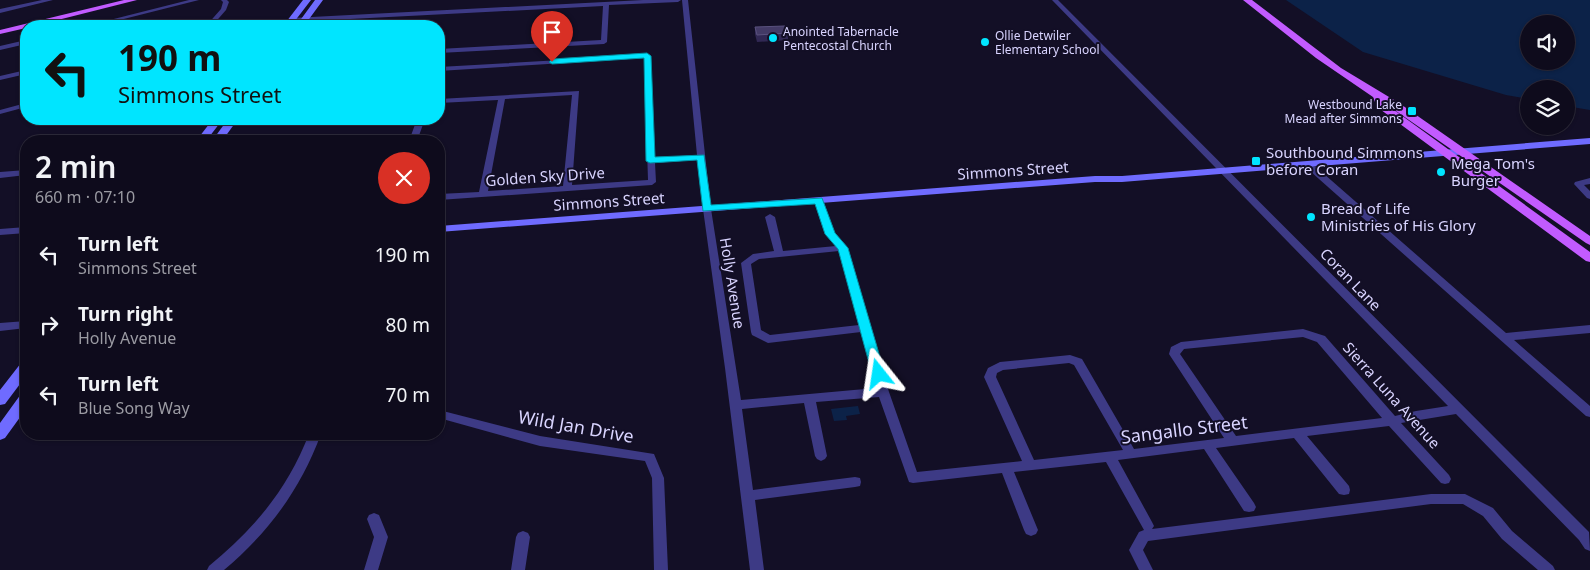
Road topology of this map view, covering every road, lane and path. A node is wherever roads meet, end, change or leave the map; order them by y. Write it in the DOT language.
graph roads {
  1 [pos="50,0"];
  2 [pos="112,0"];
  3 [pos="132,0"];
  4 [pos="196,0"];
  5 [pos="224,0"];
  6 [pos="307,0"];
  7 [pos="319,0"];
  8 [pos="678,0"];
  9 [pos="685,0"];
  10 [pos="1055,0"];
  11 [pos="1247,0"];
  12 [pos="606,4"];
  13 [pos="0,11"];
  14 [pos="26,20"];
  15 [pos="50,20"];
  16 [pos="114,20"];
  17 [pos="215,20"];
  18 [pos="292,20"];
  19 [pos="304,20"];
  20 [pos="352,20"];
  21 [pos="20,21"];
  22 [pos="0,26"];
  23 [pos="20,27"];
  24 [pos="0,32"];
  25 [pos="20,43"];
  26 [pos="0,48"];
  27 [pos="445,52"];
  28 [pos="445,69"];
  29 [pos="20,73"];
  30 [pos="0,78"];
  31 [pos="1375,94"];
  32 [pos="502,97"];
  33 [pos="445,101"];
  34 [pos="20,107"];
  35 [pos="0,112"];
  36 [pos="1590,141"];
  37 [pos="1461,151"];
  38 [pos="1444,152"];
  39 [pos="701,157"];
  40 [pos="650,161"];
  41 [pos="1296,164"];
  42 [pos="1223,170"];
  43 [pos="20,173"];
  44 [pos="0,175"];
  45 [pos="1590,181"];
  46 [pos="567,188"];
  47 [pos="483,194"];
  48 [pos="1590,196"];
  49 [pos="445,197"];
  50 [pos="819,200"];
  51 [pos="707,209"];
  52 [pos="770,217"];
  53 [pos="445,229"];
  54 [pos="20,230"];
  55 [pos="0,232"];
  56 [pos="1590,240"];
  57 [pos="1569,242"];
  58 [pos="843,248"];
  59 [pos="779,254"];
  60 [pos="1590,258"];
  61 [pos="20,325"];
  62 [pos="0,327"];
  63 [pos="866,328"];
  64 [pos="1590,329"];
  65 [pos="1504,337"];
  66 [pos="20,374"];
  67 [pos="883,392"];
  68 [pos="809,398"];
  69 [pos="0,400"];
  70 [pos="20,406"];
  71 [pos="736,406"];
  72 [pos="1459,409"];
  73 [pos="1590,413"];
  74 [pos="445,416"];
  75 [pos="1392,421"];
  76 [pos="1297,433"];
  77 [pos="0,434"];
  78 [pos="312,440"];
  79 [pos="1233,441"];
  80 [pos="1207,444"];
  81 [pos="1131,454"];
  82 [pos="821,456"];
  83 [pos="1109,456"];
  84 [pos="1030,465"];
  85 [pos="1006,467"];
  86 [pos="1446,479"];
  87 [pos="855,482"];
  88 [pos="1344,490"];
  89 [pos="748,496"];
  90 [pos="1249,507"];
  91 [pos="374,519"];
  92 [pos="1148,526"];
  93 [pos="1031,530"];
  94 [pos="523,537"];
  95 [pos="1588,540"];
  96 [pos="214,570"];
  97 [pos="372,570"];
  98 [pos="518,570"];
  99 [pos="660,570"];
  100 [pos="757,570"];
  101 [pos="1146,570"];
  102 [pos="1548,570"];
  1 -- 13 [label="street"];
  2 -- 14 [label="main road"];
  3 -- 15 [label="main road"];
  4 -- 16 [label="street"];
  5 -- 17 [label="street"];
  6 -- 18 [label="main road"];
  7 -- 19 [label="main road"];
  8 -- 12 [label="street"];
  9 -- 39 [label="street, Holly Avenue"];
  10 -- 42 [label="street, Coran Lane"];
  11 -- 31 [label="main road"];
  12 -- 20 [label="street"];
  12 -- 27 [label="street"];
  21 -- 22 [label="main road"];
  23 -- 24 [label="main road"];
  25 -- 26 [label="street"];
  28 -- 40 [label="street"];
  29 -- 30 [label="street"];
  31 -- 37 [label="main road"];
  31 -- 38 [label="main road"];
  32 -- 33 [label="street"];
  32 -- 46 [label="street"];
  32 -- 47 [label="street"];
  34 -- 35 [label="street"];
  36 -- 37 [label="main road, Simmons Street"];
  37 -- 38 [label="main road, Simmons Street"];
  37 -- 56 [label="main road"];
  38 -- 41 [label="main road, Simmons Street"];
  38 -- 57 [label="main road"];
  39 -- 40 [label="street"];
  39 -- 51 [label="street, Holly Avenue"];
  40 -- 46 [label="street, Golden Sky Drive"];
  41 -- 42 [label="main road, Simmons Street"];
  41 -- 65 [label="street"];
  42 -- 50 [label="main road, Simmons Street"];
  42 -- 72 [label="street, Coran Lane"];
  43 -- 44 [label="street"];
  45 -- 48 [label="street"];
  46 -- 47 [label="street, Golden Sky Drive"];
  47 -- 49 [label="street, Golden Sky Drive"];
  50 -- 51 [label="main road, Simmons Street"];
  50 -- 58 [label="street"];
  51 -- 53 [label="main road, Simmons Street"];
  51 -- 71 [label="street, Holly Avenue"];
  52 -- 59 [label="street"];
  54 -- 55 [label="street"];
  56 -- 57 [label="main road"];
  57 -- 60 [label="main road"];
  58 -- 59 [label="street"];
  58 -- 63 [label="street"];
  59 -- 63 [label="street"];
  61 -- 62 [label="street"];
  63 -- 67 [label="street"];
  64 -- 65 [label="street"];
  65 -- 73 [label="street"];
  66 -- 69 [label="main road"];
  67 -- 68 [label="street"];
  67 -- 85 [label="street, Sangallo Street"];
  68 -- 71 [label="street"];
  68 -- 82 [label="street"];
  70 -- 77 [label="main road"];
  71 -- 89 [label="street, Holly Avenue"];
  72 -- 75 [label="street, Sangallo Street"];
  72 -- 95 [label="street, Coran Lane"];
  74 -- 99 [label="street, Wild Jan Drive"];
  75 -- 76 [label="street, Sangallo Street"];
  75 -- 79 [label="street, Sierra Luna Avenue"];
  75 -- 86 [label="street, Sierra Luna Avenue"];
  76 -- 79 [label="street, Sangallo Street"];
  76 -- 88 [label="street"];
  78 -- 96 [label="street"];
  79 -- 80 [label="street, Sangallo Street"];
  80 -- 81 [label="street, Sangallo Street"];
  80 -- 90 [label="street"];
  81 -- 83 [label="street, Sangallo Street"];
  81 -- 84 [label="street"];
  83 -- 84 [label="street, Sangallo Street"];
  83 -- 92 [label="street"];
  84 -- 85 [label="street, Sangallo Street"];
  85 -- 93 [label="street"];
  87 -- 89 [label="street"];
  89 -- 100 [label="street, Holly Avenue"];
  91 -- 97 [label="street"];
  94 -- 98 [label="street"];
  101 -- 102 [label="street"];
}
